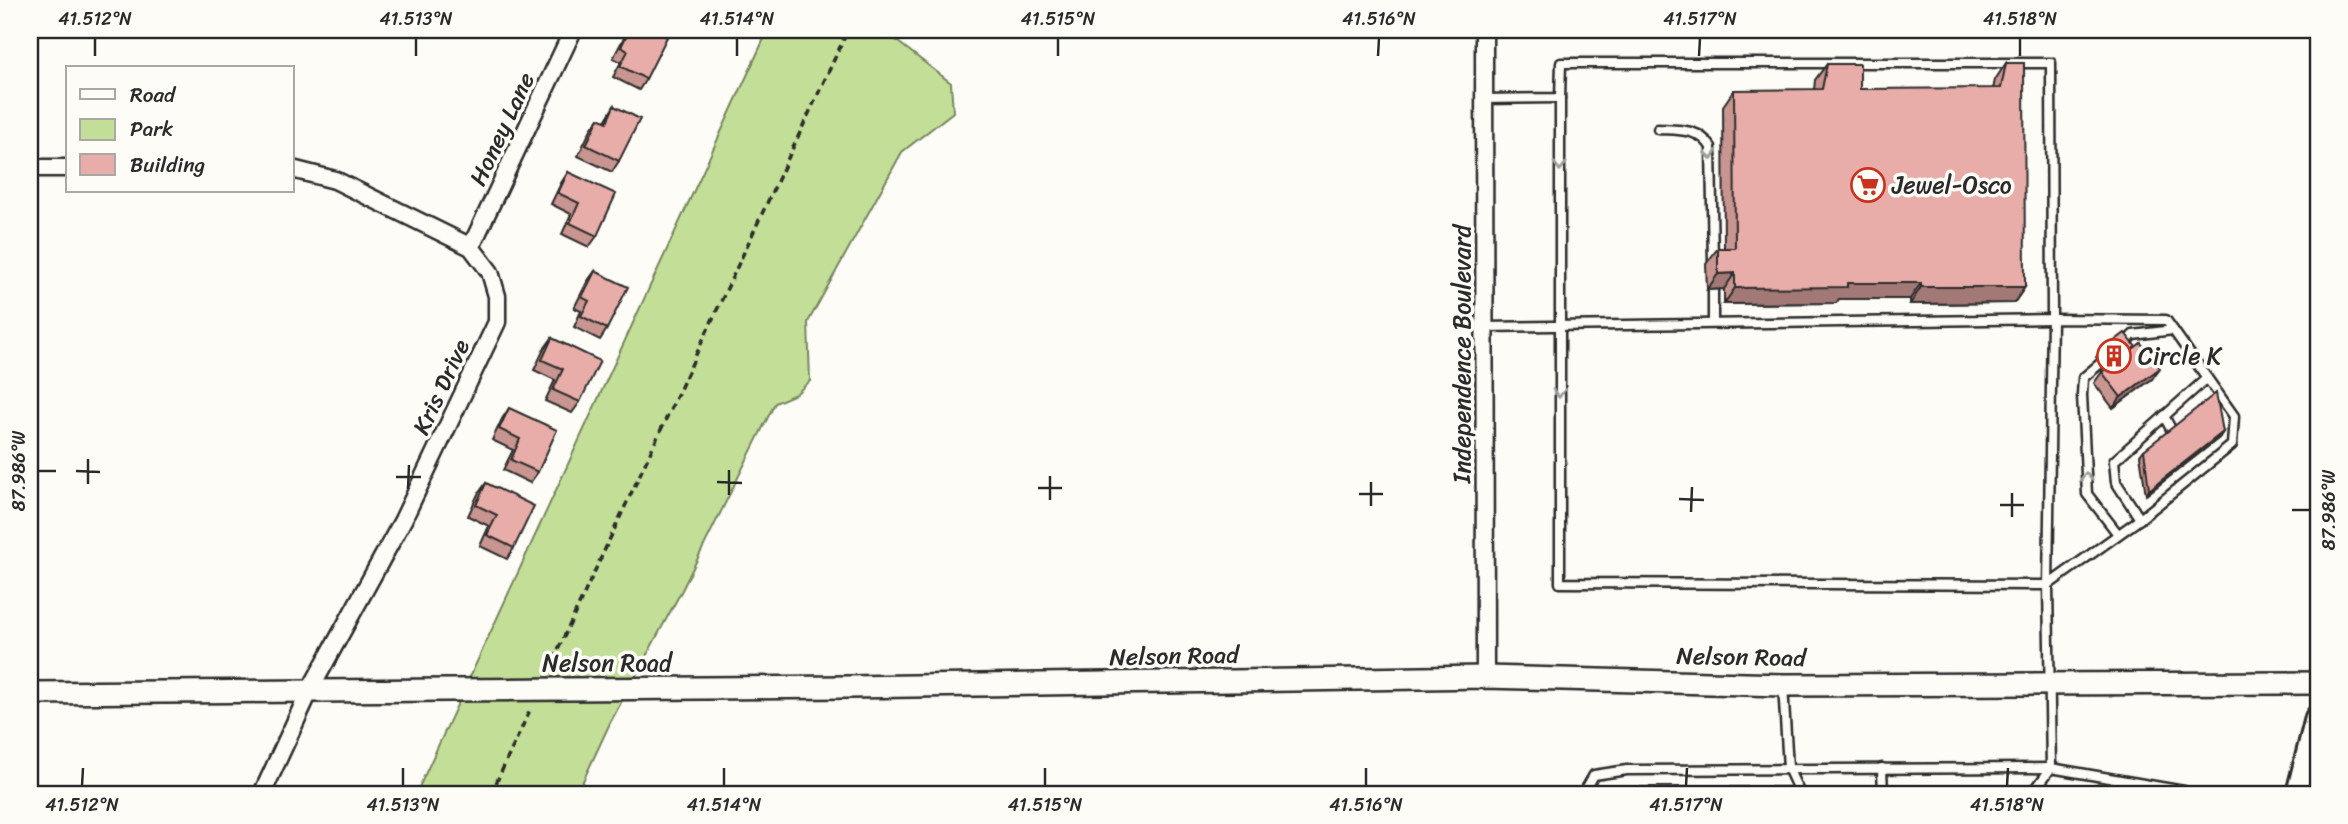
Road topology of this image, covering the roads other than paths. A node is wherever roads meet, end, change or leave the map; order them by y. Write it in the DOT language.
graph roads {
  1 [pos="573,30"];
  2 [pos="1484,30"];
  3 [pos="1560,98"];
  4 [pos="1484,99"];
  5 [pos="1658,129"];
  6 [pos="30,168"];
  7 [pos="66,168"];
  8 [pos="294,170"];
  9 [pos="471,247"];
  10 [pos="1713,264"];
  11 [pos="1713,289"];
  12 [pos="2052,320"];
  13 [pos="1713,323"];
  14 [pos="1558,325"];
  15 [pos="1485,327"];
  16 [pos="2173,330"];
  17 [pos="2207,378"];
  18 [pos="2164,416"];
  19 [pos="2172,430"];
  20 [pos="2140,519"];
  21 [pos="2118,534"];
  22 [pos="2048,585"];
  23 [pos="1485,677"];
  24 [pos="2050,682"];
  25 [pos="2318,683"];
  26 [pos="1783,685"];
  27 [pos="310,690"];
  28 [pos="30,693"];
  29 [pos="2318,718"];
  30 [pos="1788,768"];
  31 [pos="1882,768"];
  32 [pos="2051,768"];
  33 [pos="262,794"];
  34 [pos="1583,794"];
  35 [pos="1800,794"];
  36 [pos="1882,794"];
  37 [pos="2032,794"];
  38 [pos="2183,794"];
  39 [pos="2299,794"];
  1 -- 9 [label="street, Honey Lane"];
  2 -- 4 [label="street, Independence Boulevard"];
  3 -- 4 [label="lane"];
  3 -- 12 [label="lane"];
  3 -- 14 [label="lane, one-way"];
  4 -- 15 [label="street, Independence Boulevard"];
  5 -- 10 [label="lane, one-way"];
  6 -- 7 [label="street"];
  8 -- 9 [label="street, Kris Drive"];
  9 -- 27 [label="street, Kris Drive"];
  11 -- 13 [label="lane"];
  12 -- 13 [label="lane"];
  12 -- 16 [label="lane"];
  12 -- 22 [label="lane"];
  13 -- 14 [label="lane"];
  14 -- 15 [label="lane"];
  14 -- 22 [label="lane, one-way"];
  15 -- 23 [label="street, Independence Boulevard"];
  16 -- 17 [label="lane"];
  21 -- 16 [label="lane, one-way"];
  17 -- 18 [label="lane"];
  17 -- 20 [label="lane"];
  18 -- 19 [label="lane"];
  18 -- 20 [label="lane"];
  20 -- 21 [label="lane"];
  21 -- 22 [label="lane"];
  22 -- 24 [label="lane"];
  23 -- 26 [label="street, Nelson Road"];
  23 -- 27 [label="street, Nelson Road"];
  24 -- 25 [label="street, Nelson Road"];
  24 -- 26 [label="street, Nelson Road"];
  24 -- 32 [label="lane"];
  26 -- 30 [label="lane"];
  27 -- 28 [label="street, Nelson Road"];
  27 -- 33 [label="street, Kris Drive"];
  29 -- 39 [label="main road"];
  30 -- 31 [label="lane"];
  30 -- 34 [label="lane"];
  30 -- 35 [label="lane"];
  31 -- 32 [label="lane"];
  31 -- 36 [label="lane"];
  32 -- 37 [label="lane"];
  32 -- 38 [label="lane"];
}
